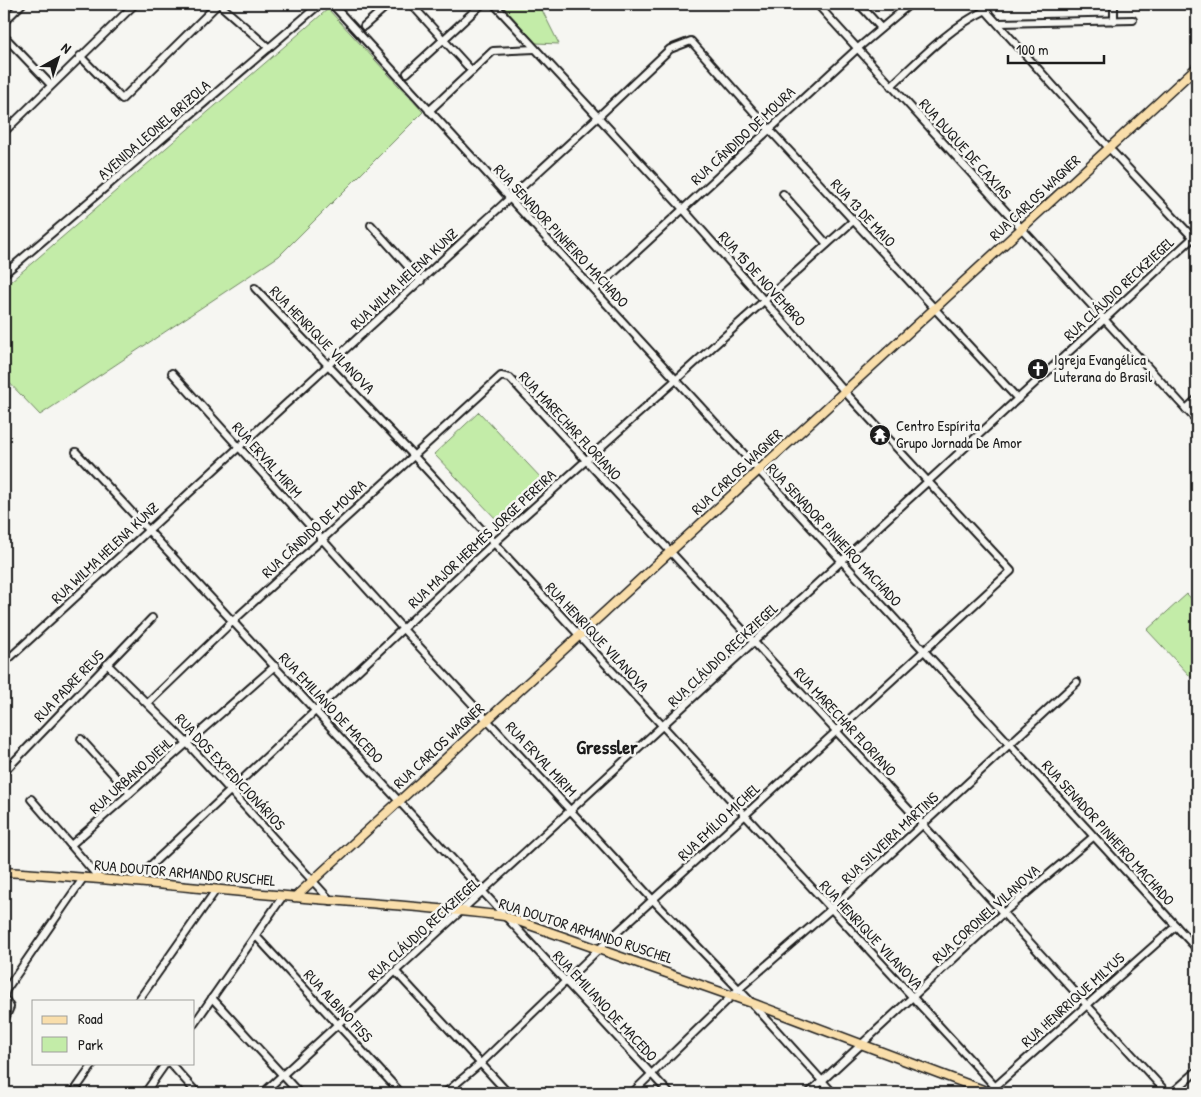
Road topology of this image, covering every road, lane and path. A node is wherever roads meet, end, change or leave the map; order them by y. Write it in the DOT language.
graph roads {
  1 [pos="22,4"];
  2 [pos="135,4"];
  3 [pos="219,4"];
  4 [pos="320,4"];
  5 [pos="332,4"];
  6 [pos="389,4"];
  7 [pos="411,4"];
  8 [pos="482,4"];
  9 [pos="494,4"];
  10 [pos="817,4"];
  11 [pos="859,4"];
  12 [pos="910,4"];
  13 [pos="980,4"];
  14 [pos="1114,4"];
  15 [pos="986,10"];
  16 [pos="1133,20"];
  17 [pos="1114,21"];
  18 [pos="4,22"];
  19 [pos="998,23"];
  20 [pos="364,26"];
  21 [pos="881,28"];
  22 [pos="4,36"];
  23 [pos="443,40"];
  24 [pos="691,41"];
  25 [pos="268,48"];
  26 [pos="858,48"];
  27 [pos="534,49"];
  28 [pos="80,56"];
  29 [pos="1197,67"];
  30 [pos="472,71"];
  31 [pos="407,73"];
  32 [pos="1190,74"];
  33 [pos="1197,82"];
  34 [pos="51,86"];
  35 [pos="891,86"];
  36 [pos="429,111"];
  37 [pos="598,118"];
  38 [pos="769,129"];
  39 [pos="4,132"];
  40 [pos="1109,148"];
  41 [pos="783,194"];
  42 [pos="509,199"];
  43 [pos="683,209"];
  44 [pos="853,221"];
  45 [pos="371,225"];
  46 [pos="1021,229"];
  47 [pos="1196,238"];
  48 [pos="827,244"];
  49 [pos="4,273"];
  50 [pos="421,281"];
  51 [pos="255,288"];
  52 [pos="595,290"];
  53 [pos="765,301"];
  54 [pos="934,310"];
  55 [pos="1104,320"];
  56 [pos="329,365"];
  57 [pos="172,373"];
  58 [pos="501,376"];
  59 [pos="676,380"];
  60 [pos="845,392"];
  61 [pos="1018,399"];
  62 [pos="1197,399"];
  63 [pos="1186,409"];
  64 [pos="1197,421"];
  65 [pos="239,448"];
  66 [pos="76,452"];
  67 [pos="413,455"];
  68 [pos="586,461"];
  69 [pos="758,471"];
  70 [pos="930,482"];
  71 [pos="148,530"];
  72 [pos="322,539"];
  73 [pos="494,543"];
  74 [pos="670,553"];
  75 [pos="842,562"];
  76 [pos="1011,571"];
  77 [pos="152,618"];
  78 [pos="233,621"];
  79 [pos="403,629"];
  80 [pos="579,636"];
  81 [pos="754,643"];
  82 [pos="924,651"];
  83 [pos="4,663"];
  84 [pos="107,664"];
  85 [pos="275,666"];
  86 [pos="1077,682"];
  87 [pos="148,703"];
  88 [pos="316,710"];
  89 [pos="488,720"];
  90 [pos="663,727"];
  91 [pos="837,731"];
  92 [pos="80,739"];
  93 [pos="187,743"];
  94 [pos="1011,744"];
  95 [pos="4,772"];
  96 [pos="231,791"];
  97 [pos="130,793"];
  98 [pos="31,799"];
  99 [pos="400,801"];
  100 [pos="572,810"];
  101 [pos="744,816"];
  102 [pos="923,825"];
  103 [pos="1093,837"];
  104 [pos="71,845"];
  105 [pos="4,872"];
  106 [pos="84,877"];
  107 [pos="100,879"];
  108 [pos="313,880"];
  109 [pos="133,882"];
  110 [pos="216,890"];
  111 [pos="483,893"];
  112 [pos="283,896"];
  113 [pos="295,897"];
  114 [pos="331,900"];
  115 [pos="653,900"];
  116 [pos="464,910"];
  117 [pos="830,910"];
  118 [pos="1002,913"];
  119 [pos="504,916"];
  120 [pos="1176,926"];
  121 [pos="256,936"];
  122 [pos="599,949"];
  123 [pos="1197,949"];
  124 [pos="396,972"];
  125 [pos="565,982"];
  126 [pos="739,988"];
  127 [pos="731,996"];
  128 [pos="212,998"];
  129 [pos="912,998"];
  130 [pos="139,1000"];
  131 [pos="752,1002"];
  132 [pos="1087,1005"];
  133 [pos="4,1021"];
  134 [pos="195,1023"];
  135 [pos="338,1024"];
  136 [pos="862,1045"];
  137 [pos="481,1063"];
  138 [pos="93,1064"];
  139 [pos="167,1064"];
  140 [pos="169,1064"];
  141 [pos="1197,1070"];
  142 [pos="283,1075"];
  143 [pos="652,1075"];
  144 [pos="822,1081"];
  145 [pos="996,1086"];
  146 [pos="75,1092"];
  147 [pos="145,1093"];
  148 [pos="197,1093"];
  149 [pos="263,1093"];
  150 [pos="299,1093"];
  151 [pos="402,1093"];
  152 [pos="445,1093"];
  153 [pos="508,1093"];
  154 [pos="632,1093"];
  155 [pos="669,1093"];
  156 [pos="809,1093"];
  157 [pos="833,1093"];
  158 [pos="989,1093"];
  159 [pos="1001,1093"];
  160 [pos="1167,1093"];
  161 [pos="1172,1093"];
  1 -- 18 [label="street"];
  2 -- 28 [label="street"];
  3 -- 25 [label="street"];
  3 -- 28 [label="street"];
  4 -- 25 [label="street, AVENIDA LEONEL BRIZOLA"];
  5 -- 36 [label="street, RUA SENADOR PINHEIRO MACHADO"];
  6 -- 20 [label="street"];
  7 -- 23 [label="street"];
  8 -- 23 [label="street"];
  9 -- 27 [label="street, RUA 15 DE NOVEMBRO"];
  10 -- 26 [label="street, RUA DUQUE DE CAXIAS"];
  11 -- 21 [label="street"];
  12 -- 21 [label="street, RUA CÂNDIDO DE MOURA"];
  13 -- 15 [label="street"];
  14 -- 17 [label="street"];
  15 -- 19 [label="street"];
  15 -- 35 [label="street"];
  16 -- 17 [label="street"];
  17 -- 19 [label="street"];
  19 -- 40 [label="street"];
  21 -- 26 [label="street, RUA CÂNDIDO DE MOURA"];
  22 -- 34 [label="street"];
  23 -- 30 [label="street"];
  23 -- 31 [label="street"];
  24 -- 37 [label="street, RUA WILMA HELENA KUNZ"];
  24 -- 38 [label="street, RUA 13 DE MAIO"];
  25 -- 49 [label="street, AVENIDA LEONEL BRIZOLA"];
  26 -- 35 [label="street, RUA DUQUE DE CAXIAS"];
  26 -- 38 [label="street, RUA CÂNDIDO DE MOURA"];
  27 -- 30 [label="street"];
  27 -- 37 [label="street, RUA 15 DE NOVEMBRO"];
  28 -- 34 [label="street"];
  29 -- 32 [label="main road, RUA CARLOS WAGNER"];
  30 -- 36 [label="street"];
  32 -- 33 [label="street"];
  32 -- 40 [label="main road, RUA CARLOS WAGNER"];
  34 -- 39 [label="street"];
  35 -- 46 [label="street, RUA DUQUE DE CAXIAS"];
  36 -- 42 [label="street, RUA SENADOR PINHEIRO MACHADO"];
  37 -- 42 [label="street, RUA WILMA HELENA KUNZ"];
  37 -- 43 [label="street, RUA 15 DE NOVEMBRO"];
  38 -- 43 [label="street, RUA CÂNDIDO DE MOURA"];
  38 -- 44 [label="street, RUA 13 DE MAIO"];
  40 -- 46 [label="main road, RUA CARLOS WAGNER"];
  40 -- 47 [label="street"];
  41 -- 48 [label="street"];
  42 -- 50 [label="street, RUA WILMA HELENA KUNZ"];
  42 -- 52 [label="street, RUA SENADOR PINHEIRO MACHADO"];
  43 -- 52 [label="street, RUA CÂNDIDO DE MOURA"];
  43 -- 53 [label="street, RUA 15 DE NOVEMBRO"];
  44 -- 48 [label="street, RUA MAJOR HERMES JORGE PEREIRA"];
  44 -- 54 [label="street, RUA 13 DE MAIO"];
  45 -- 50 [label="street"];
  46 -- 54 [label="main road, RUA CARLOS WAGNER"];
  46 -- 55 [label="street, RUA DUQUE DE CAXIAS"];
  47 -- 55 [label="street, RUA CLÁUDIO RECKZIEGEL"];
  48 -- 53 [label="street, RUA MAJOR HERMES JORGE PEREIRA"];
  50 -- 56 [label="street, RUA WILMA HELENA KUNZ"];
  51 -- 56 [label="street, RUA HENRIQUE VILANOVA"];
  52 -- 59 [label="street, RUA SENADOR PINHEIRO MACHADO"];
  53 -- 59 [label="street, RUA MAJOR HERMES JORGE PEREIRA"];
  53 -- 60 [label="street, RUA 15 DE NOVEMBRO"];
  54 -- 60 [label="main road, RUA CARLOS WAGNER"];
  54 -- 61 [label="street, RUA 13 DE MAIO"];
  55 -- 61 [label="street, RUA CLÁUDIO RECKZIEGEL"];
  55 -- 63 [label="street, RUA DUQUE DE CAXIAS"];
  56 -- 65 [label="street, RUA WILMA HELENA KUNZ"];
  56 -- 67 [label="street, RUA HENRIQUE VILANOVA"];
  57 -- 65 [label="street, RUA ERVAL MIRIM"];
  58 -- 67 [label="street, RUA CÂNDIDO DE MOURA"];
  58 -- 68 [label="street, RUA MARECHAR FLORIANO"];
  59 -- 68 [label="street, RUA MAJOR HERMES JORGE PEREIRA"];
  59 -- 69 [label="street, RUA SENADOR PINHEIRO MACHADO"];
  60 -- 69 [label="main road, RUA CARLOS WAGNER"];
  60 -- 70 [label="street, RUA 15 DE NOVEMBRO"];
  61 -- 70 [label="street, RUA CLÁUDIO RECKZIEGEL"];
  62 -- 63 [label="street"];
  63 -- 64 [label="street, RUA DUQUE DE CAXIAS"];
  65 -- 71 [label="street, RUA WILMA HELENA KUNZ"];
  65 -- 72 [label="street, RUA ERVAL MIRIM"];
  66 -- 71 [label="street, RUA EMILIANO DE MACEDO"];
  67 -- 72 [label="street, RUA CÂNDIDO DE MOURA"];
  67 -- 73 [label="street, RUA HENRIQUE VILANOVA"];
  68 -- 73 [label="street, RUA MAJOR HERMES JORGE PEREIRA"];
  68 -- 74 [label="street, RUA MARECHAR FLORIANO"];
  69 -- 74 [label="main road, RUA CARLOS WAGNER"];
  69 -- 75 [label="street, RUA SENADOR PINHEIRO MACHADO"];
  70 -- 75 [label="street, RUA CLÁUDIO RECKZIEGEL"];
  70 -- 76 [label="street, RUA 15 DE NOVEMBRO"];
  71 -- 78 [label="street, RUA EMILIANO DE MACEDO"];
  71 -- 83 [label="street, RUA WILMA HELENA KUNZ"];
  72 -- 78 [label="street, RUA CÂNDIDO DE MOURA"];
  72 -- 79 [label="street, RUA ERVAL MIRIM"];
  73 -- 79 [label="street, RUA MAJOR HERMES JORGE PEREIRA"];
  73 -- 80 [label="street, RUA HENRIQUE VILANOVA"];
  74 -- 80 [label="main road, RUA CARLOS WAGNER"];
  74 -- 81 [label="street, RUA MARECHAR FLORIANO"];
  75 -- 81 [label="street, RUA CLÁUDIO RECKZIEGEL"];
  75 -- 82 [label="street, RUA SENADOR PINHEIRO MACHADO"];
  76 -- 82 [label="street, RUA EMÍLIO MICHEL"];
  77 -- 84 [label="street, RUA PADRE REUS"];
  78 -- 85 [label="street, RUA EMILIANO DE MACEDO"];
  78 -- 87 [label="street, RUA CÂNDIDO DE MOURA"];
  79 -- 88 [label="street, RUA MAJOR HERMES JORGE PEREIRA"];
  79 -- 89 [label="street, RUA ERVAL MIRIM"];
  80 -- 89 [label="main road, RUA CARLOS WAGNER"];
  80 -- 90 [label="street, RUA HENRIQUE VILANOVA"];
  81 -- 90 [label="street, RUA CLÁUDIO RECKZIEGEL"];
  81 -- 91 [label="street, RUA MARECHAR FLORIANO"];
  82 -- 91 [label="street, RUA EMÍLIO MICHEL"];
  82 -- 94 [label="street, RUA SENADOR PINHEIRO MACHADO"];
  84 -- 87 [label="street, RUA DOS EXPEDICIONÁRIOS"];
  84 -- 95 [label="street, RUA PADRE REUS"];
  85 -- 88 [label="street, RUA EMILIANO DE MACEDO"];
  85 -- 93 [label="street, RUA URBANO DIEHL"];
  86 -- 94 [label="street, RUA SILVEIRA MARTINS"];
  87 -- 93 [label="street, RUA DOS EXPEDICIONÁRIOS"];
  88 -- 96 [label="street, RUA MAJOR HERMES JORGE PEREIRA"];
  88 -- 99 [label="street, RUA EMILIANO DE MACEDO"];
  89 -- 99 [label="main road, RUA CARLOS WAGNER"];
  89 -- 100 [label="street, RUA ERVAL MIRIM"];
  90 -- 100 [label="street, RUA CLÁUDIO RECKZIEGEL"];
  90 -- 101 [label="street, RUA HENRIQUE VILANOVA"];
  91 -- 101 [label="street, RUA EMÍLIO MICHEL"];
  91 -- 102 [label="street, RUA MARECHAR FLORIANO"];
  92 -- 97 [label="street"];
  93 -- 96 [label="street, RUA DOS EXPEDICIONÁRIOS"];
  93 -- 97 [label="street, RUA URBANO DIEHL"];
  94 -- 102 [label="street, RUA SILVEIRA MARTINS"];
  94 -- 103 [label="street, RUA SENADOR PINHEIRO MACHADO"];
  96 -- 108 [label="street, RUA DOS EXPEDICIONÁRIOS"];
  96 -- 109 [label="street, RUA MAJOR HERMES JORGE PEREIRA"];
  97 -- 104 [label="street, RUA URBANO DIEHL"];
  98 -- 104 [label="street"];
  99 -- 108 [label="main road, RUA CARLOS WAGNER"];
  99 -- 111 [label="street, RUA EMILIANO DE MACEDO"];
  100 -- 111 [label="street, RUA CLÁUDIO RECKZIEGEL"];
  100 -- 115 [label="street, RUA ERVAL MIRIM"];
  101 -- 115 [label="street, RUA EMÍLIO MICHEL"];
  101 -- 117 [label="street, RUA HENRIQUE VILANOVA"];
  102 -- 117 [label="street, RUA SILVEIRA MARTINS"];
  102 -- 118 [label="street, RUA MARECHAR FLORIANO"];
  103 -- 118 [label="street, RUA CORONEL VILANOVA"];
  103 -- 120 [label="street, RUA SENADOR PINHEIRO MACHADO"];
  104 -- 107 [label="street"];
  105 -- 106 [label="main road, RUA DOUTOR ARMANDO RUSCHEL"];
  106 -- 107 [label="main road, RUA DOUTOR ARMANDO RUSCHEL"];
  106 -- 133 [label="street"];
  107 -- 109 [label="main road, RUA DOUTOR ARMANDO RUSCHEL"];
  108 -- 113 [label="main road, RUA CARLOS WAGNER"];
  108 -- 114 [label="street, RUA DOS EXPEDICIONÁRIOS"];
  109 -- 110 [label="main road, RUA DOUTOR ARMANDO RUSCHEL"];
  110 -- 112 [label="main road, RUA DOUTOR ARMANDO RUSCHEL"];
  110 -- 130 [label="street"];
  111 -- 116 [label="street, RUA CLÁUDIO RECKZIEGEL"];
  111 -- 119 [label="street, RUA EMILIANO DE MACEDO"];
  112 -- 113 [label="main road, RUA DOUTOR ARMANDO RUSCHEL"];
  112 -- 121 [label="street"];
  113 -- 114 [label="main road, RUA DOUTOR ARMANDO RUSCHEL"];
  114 -- 116 [label="main road, RUA DOUTOR ARMANDO RUSCHEL"];
  115 -- 122 [label="street, RUA EMÍLIO MICHEL"];
  115 -- 126 [label="street, RUA ERVAL MIRIM"];
  116 -- 119 [label="main road, RUA DOUTOR ARMANDO RUSCHEL"];
  116 -- 124 [label="street, RUA CLÁUDIO RECKZIEGEL"];
  117 -- 126 [label="street, RUA SILVEIRA MARTINS"];
  117 -- 129 [label="street, RUA HENRIQUE VILANOVA"];
  118 -- 129 [label="street, RUA CORONEL VILANOVA"];
  118 -- 132 [label="street, RUA MARECHAR FLORIANO"];
  119 -- 122 [label="main road, RUA DOUTOR ARMANDO RUSCHEL"];
  119 -- 125 [label="street, RUA EMILIANO DE MACEDO"];
  120 -- 123 [label="street, RUA SENADOR PINHEIRO MACHADO"];
  120 -- 132 [label="street, RUA HENRRIQUE MILYUS"];
  121 -- 128 [label="street"];
  121 -- 135 [label="street, RUA ALBINO FISS"];
  122 -- 125 [label="street, RUA EMÍLIO MICHEL"];
  122 -- 127 [label="main road, RUA DOUTOR ARMANDO RUSCHEL"];
  124 -- 135 [label="street, RUA CLÁUDIO RECKZIEGEL"];
  124 -- 137 [label="street"];
  125 -- 137 [label="street, RUA EMÍLIO MICHEL"];
  125 -- 143 [label="street, RUA EMILIANO DE MACEDO"];
  126 -- 127 [label="street, RUA SILVEIRA MARTINS"];
  126 -- 131 [label="street, RUA ERVAL MIRIM"];
  127 -- 131 [label="main road, RUA DOUTOR ARMANDO RUSCHEL"];
  127 -- 143 [label="street, RUA SILVEIRA MARTINS"];
  128 -- 134 [label="street"];
  128 -- 142 [label="street"];
  129 -- 136 [label="street, RUA CORONEL VILANOVA"];
  129 -- 145 [label="street, RUA HENRIQUE VILANOVA"];
  131 -- 136 [label="main road, RUA DOUTOR ARMANDO RUSCHEL"];
  131 -- 144 [label="street, RUA ERVAL MIRIM"];
  132 -- 145 [label="street, RUA HENRRIQUE MILYUS"];
  132 -- 160 [label="street, RUA MARECHAR FLORIANO"];
  135 -- 142 [label="street, RUA CLÁUDIO RECKZIEGEL"];
  135 -- 151 [label="street, RUA ALBINO FISS"];
  136 -- 144 [label="street, RUA CORONEL VILANOVA"];
  136 -- 158 [label="main road, RUA DOUTOR ARMANDO RUSCHEL"];
  137 -- 152 [label="street, RUA EMÍLIO MICHEL"];
  137 -- 153 [label="street"];
  138 -- 146 [label="street"];
  139 -- 147 [label="street"];
  140 -- 148 [label="street"];
  141 -- 161 [label="street"];
  142 -- 149 [label="street, RUA CLÁUDIO RECKZIEGEL"];
  142 -- 150 [label="street"];
  143 -- 154 [label="street, RUA SILVEIRA MARTINS"];
  143 -- 155 [label="street, RUA EMILIANO DE MACEDO"];
  144 -- 156 [label="street, RUA CORONEL VILANOVA"];
  144 -- 157 [label="street, RUA ERVAL MIRIM"];
  145 -- 158 [label="street, RUA HENRRIQUE MILYUS"];
  145 -- 159 [label="street, RUA HENRIQUE VILANOVA"];
}
